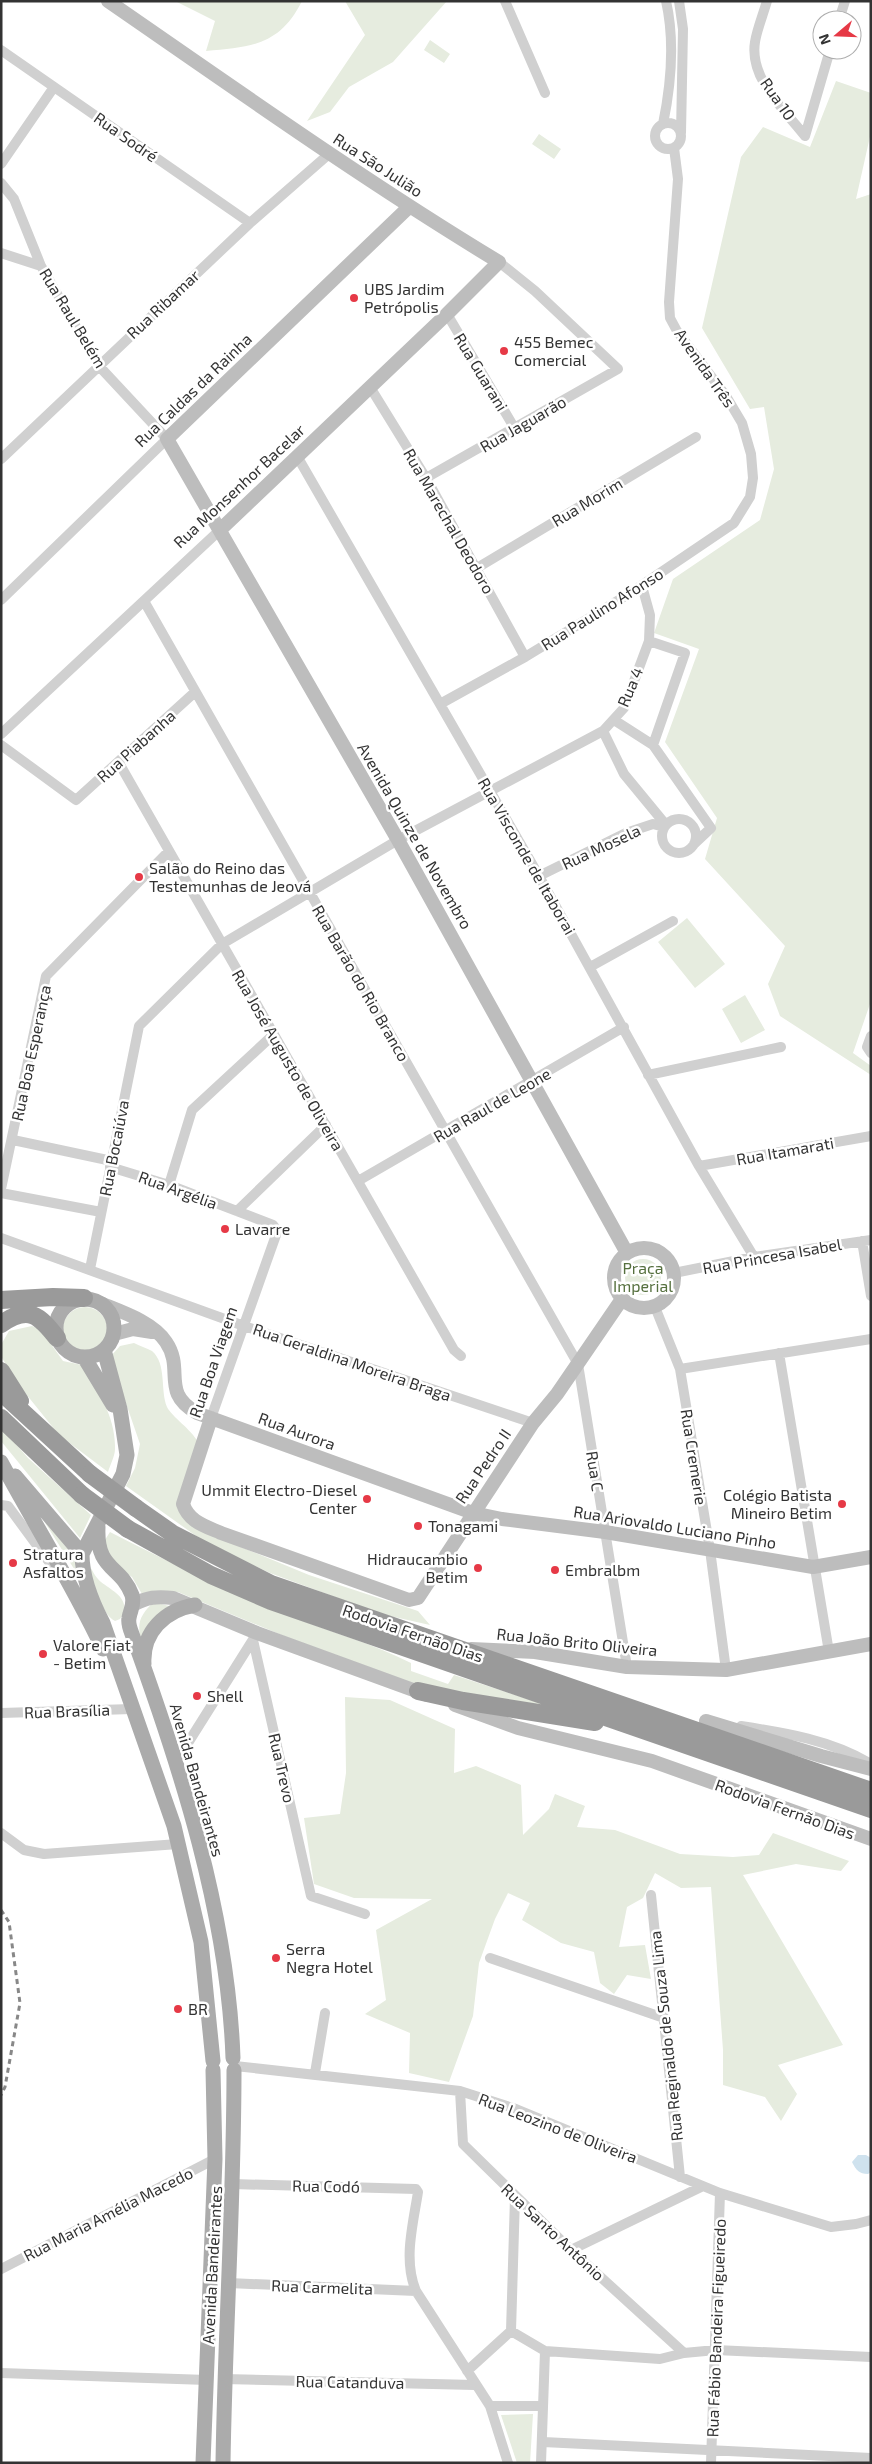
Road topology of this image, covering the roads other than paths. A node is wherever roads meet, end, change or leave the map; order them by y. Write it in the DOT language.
graph roads {
  1 [pos="108,1"];
  2 [pos="505,1"];
  3 [pos="666,1"];
  4 [pos="680,1"];
  5 [pos="767,1"];
  6 [pos="1,50"];
  7 [pos="827,60"];
  8 [pos="54,87"];
  9 [pos="545,93"];
  10 [pos="663,124"];
  11 [pos="681,133"];
  12 [pos="674,148"];
  13 [pos="330,154"];
  14 [pos="1,164"];
  15 [pos="1,183"];
  16 [pos="409,207"];
  17 [pos="250,223"];
  18 [pos="1,254"];
  19 [pos="499,262"];
  20 [pos="41,266"];
  21 [pos="447,314"];
  22 [pos="98,365"];
  23 [pos="618,369"];
  24 [pos="370,387"];
  25 [pos="516,429"];
  26 [pos="696,437"];
  27 [pos="167,439"];
  28 [pos="297,456"];
  29 [pos="1,459"];
  30 [pos="426,478"];
  31 [pos="750,497"];
  32 [pos="221,529"];
  33 [pos="477,568"];
  34 [pos="642,586"];
  35 [pos="1,600"];
  36 [pos="144,601"];
  37 [pos="649,640"];
  38 [pos="524,658"];
  39 [pos="195,692"];
  40 [pos="440,704"];
  41 [pos="614,720"];
  42 [pos="603,731"];
  43 [pos="1,734"];
  44 [pos="1,744"];
  45 [pos="653,745"];
  46 [pos="119,763"];
  47 [pos="490,790"];
  48 [pos="665,826"];
  49 [pos="398,840"];
  50 [pos="694,844"];
  51 [pos="169,851"];
  52 [pos="539,876"];
  53 [pos="309,893"];
  54 [pos="673,921"];
  55 [pos="222,944"];
  56 [pos="590,966"];
  57 [pos="139,1026"];
  58 [pos="624,1027"];
  59 [pos="273,1035"];
  60 [pos="871,1036"];
  61 [pos="781,1047"];
  62 [pos="871,1053"];
  63 [pos="648,1075"];
  64 [pos="533,1080"];
  65 [pos="326,1125"];
  66 [pos="446,1131"];
  67 [pos="871,1136"];
  68 [pos="13,1140"];
  69 [pos="111,1164"];
  70 [pos="699,1166"];
  71 [pos="358,1181"];
  72 [pos="168,1185"];
  73 [pos="1,1191"];
  74 [pos="237,1211"];
  75 [pos="101,1212"];
  76 [pos="273,1225"];
  77 [pos="1,1238"];
  78 [pos="866,1240"];
  79 [pos="627,1253"];
  80 [pos="754,1257"];
  81 [pos="90,1269"];
  82 [pos="674,1273"];
  83 [pos="871,1296"];
  84 [pos="622,1299"];
  85 [pos="1,1300"];
  86 [pos="92,1300"];
  87 [pos="655,1307"];
  88 [pos="1,1324"];
  89 [pos="244,1326"];
  90 [pos="114,1334"];
  91 [pos="160,1334"];
  92 [pos="57,1338"];
  93 [pos="871,1339"];
  94 [pos="104,1350"];
  95 [pos="779,1353"];
  96 [pos="460,1356"];
  97 [pos="84,1357"];
  98 [pos="578,1364"];
  99 [pos="680,1369"];
  100 [pos="1,1371"];
  101 [pos="1,1392"];
  102 [pos="1,1418"];
  103 [pos="211,1418"];
  104 [pos="533,1423"];
  105 [pos="122,1425"];
  106 [pos="37,1426"];
  107 [pos="1,1461"];
  108 [pos="1,1505"];
  109 [pos="186,1512"];
  110 [pos="473,1513"];
  111 [pos="98,1527"];
  112 [pos="605,1532"];
  113 [pos="710,1550"];
  114 [pos="82,1554"];
  115 [pos="871,1557"];
  116 [pos="814,1567"];
  117 [pos="80,1599"];
  118 [pos="133,1605"];
  119 [pos="195,1605"];
  120 [pos="128,1619"];
  121 [pos="103,1623"];
  122 [pos="255,1636"];
  123 [pos="871,1644"];
  124 [pos="458,1648"];
  125 [pos="828,1652"];
  126 [pos="627,1667"];
  127 [pos="145,1670"];
  128 [pos="726,1670"];
  129 [pos="418,1691"];
  130 [pos="132,1709"];
  131 [pos="159,1711"];
  132 [pos="1,1713"];
  133 [pos="706,1721"];
  134 [pos="671,1722"];
  135 [pos="684,1744"];
  136 [pos="176,1762"];
  137 [pos="871,1764"];
  138 [pos="871,1769"];
  139 [pos="871,1791"];
  140 [pos="871,1809"];
  141 [pos="1,1833"];
  142 [pos="871,1839"];
  143 [pos="178,1844"];
  144 [pos="651,1894"];
  145 [pos="365,1914"];
  146 [pos="490,1958"];
  147 [pos="325,2013"];
  148 [pos="664,2018"];
  149 [pos="234,2064"];
  150 [pos="213,2066"];
  151 [pos="315,2073"];
  152 [pos="460,2091"];
  153 [pos="215,2159"];
  154 [pos="680,2177"];
  155 [pos="233,2184"];
  156 [pos="701,2187"];
  157 [pos="720,2193"];
  158 [pos="515,2197"];
  159 [pos="871,2220"];
  160 [pos="571,2250"];
  161 [pos="1,2269"];
  162 [pos="229,2283"];
  163 [pos="416,2291"];
  164 [pos="511,2331"];
  165 [pos="716,2350"];
  166 [pos="545,2351"];
  167 [pos="684,2353"];
  168 [pos="871,2357"];
  169 [pos="466,2371"];
  170 [pos="1,2373"];
  171 [pos="224,2379"];
  172 [pos="207,2380"];
  173 [pos="475,2385"];
  174 [pos="490,2406"];
  175 [pos="543,2406"];
  176 [pos="543,2442"];
  177 [pos="712,2451"];
  178 [pos="871,2458"];
  179 [pos="203,2463"];
  180 [pos="223,2463"];
  181 [pos="508,2463"];
  182 [pos="541,2463"];
  183 [pos="711,2463"];
  1 -- 13 [label="street, Rua São Julião"];
  2 -- 9 [label="street"];
  3 -- 10 [label="street"];
  4 -- 11 [label="street"];
  5 -- 7 [label="street, Rua 10"];
  6 -- 8 [label="street, Rua Sodré"];
  8 -- 14 [label="street"];
  8 -- 17 [label="street, Rua Sodré"];
  10 -- 11 [label="street"];
  10 -- 12 [label="street"];
  11 -- 12 [label="street"];
  12 -- 31 [label="street, Avenida Três"];
  13 -- 16 [label="street, Rua São Julião"];
  13 -- 17 [label="street, Rua Ribamar"];
  15 -- 20 [label="street, Rua Raul Belém"];
  16 -- 19 [label="street, Rua São Julião"];
  16 -- 27 [label="street, Rua Caldas da Rainha"];
  17 -- 22 [label="street, Rua Ribamar"];
  18 -- 20 [label="street"];
  19 -- 21 [label="street, Rua Monsenhor Bacelar"];
  19 -- 23 [label="street, Rua São Julião"];
  20 -- 22 [label="street, Rua Raul Belém"];
  21 -- 24 [label="street, Rua Monsenhor Bacelar"];
  21 -- 25 [label="street, Rua Guarani"];
  22 -- 27 [label="street, Rua Raul Belém"];
  22 -- 29 [label="street, Rua Ribamar"];
  23 -- 25 [label="street, Rua Jaguarão"];
  24 -- 28 [label="street, Rua Monsenhor Bacelar"];
  24 -- 30 [label="street, Rua Marechal Deodoro"];
  25 -- 30 [label="street, Rua Jaguarão"];
  26 -- 33 [label="street, Rua Morim"];
  27 -- 32 [label="street, Avenida Quinze de Novembro"];
  27 -- 35 [label="street, Rua Caldas da Rainha"];
  28 -- 32 [label="street, Rua Monsenhor Bacelar"];
  28 -- 40 [label="street, Rua Visconde de Itaborai"];
  30 -- 33 [label="street, Rua Marechal Deodoro"];
  31 -- 34 [label="street, Rua Paulino Afonso"];
  32 -- 36 [label="street, Rua Monsenhor Bacelar"];
  32 -- 49 [label="street, Avenida Quinze de Novembro"];
  33 -- 38 [label="street, Rua Marechal Deodoro"];
  34 -- 37 [label="street, Rua 4"];
  34 -- 38 [label="street, Rua Paulino Afonso"];
  36 -- 39 [label="street, Rua Barão do Rio Branco"];
  36 -- 43 [label="street, Rua Monsenhor Bacelar"];
  37 -- 41 [label="street, Rua 4"];
  37 -- 45 [label="street"];
  38 -- 40 [label="street, Rua Paulino Afonso"];
  39 -- 46 [label="street, Rua Piabanha"];
  39 -- 53 [label="street, Rua Barão do Rio Branco"];
  40 -- 47 [label="street, Rua Visconde de Itaborai"];
  41 -- 42 [label="street, Rua 4"];
  41 -- 45 [label="street"];
  42 -- 47 [label="street, Rua 4"];
  42 -- 48 [label="street"];
  44 -- 46 [label="street, Rua Piabanha"];
  45 -- 50 [label="street"];
  46 -- 51 [label="street, Rua José Augusto de Oliveira"];
  47 -- 49 [label="street, Rua 4"];
  47 -- 52 [label="street, Rua Visconde de Itaborai"];
  48 -- 50 [label="street"];
  48 -- 50 [label="street"];
  48 -- 52 [label="street, Rua Mosela"];
  49 -- 53 [label="street, Rua 4"];
  49 -- 64 [label="street, Avenida Quinze de Novembro"];
  51 -- 55 [label="street, Rua José Augusto de Oliveira"];
  51 -- 68 [label="street, Rua Boa Esperança"];
  52 -- 56 [label="street, Rua Visconde de Itaborai"];
  53 -- 55 [label="street, Rua 4"];
  53 -- 66 [label="street, Rua Barão do Rio Branco"];
  54 -- 56 [label="street"];
  55 -- 57 [label="street, Rua 4"];
  55 -- 59 [label="street, Rua José Augusto de Oliveira"];
  56 -- 58 [label="street, Rua Visconde de Itaborai"];
  57 -- 69 [label="street, Rua Bocaiúva"];
  58 -- 63 [label="street, Rua Visconde de Itaborai"];
  58 -- 64 [label="street, Rua Raul de Leone"];
  59 -- 65 [label="street, Rua José Augusto de Oliveira"];
  59 -- 72 [label="street"];
  60 -- 62 [label="street"];
  61 -- 63 [label="street"];
  63 -- 70 [label="street, Rua Visconde de Itaborai"];
  64 -- 66 [label="street, Rua Raul de Leone"];
  64 -- 79 [label="street, Avenida Quinze de Novembro"];
  65 -- 71 [label="street, Rua José Augusto de Oliveira"];
  65 -- 74 [label="street"];
  66 -- 71 [label="street, Rua Raul de Leone"];
  66 -- 98 [label="street, Rua Barão do Rio Branco"];
  67 -- 70 [label="street, Rua Itamarati"];
  68 -- 69 [label="street, Rua Argélia"];
  68 -- 73 [label="street, Rua Boa Esperança"];
  69 -- 72 [label="street, Rua Argélia"];
  69 -- 75 [label="street, Rua Bocaiúva"];
  70 -- 80 [label="street, Rua Visconde de Itaborai"];
  71 -- 96 [label="street, Rua José Augusto de Oliveira"];
  72 -- 74 [label="street, Rua Argélia"];
  73 -- 75 [label="street"];
  74 -- 76 [label="street, Rua Argélia"];
  75 -- 81 [label="street, Rua Bocaiúva"];
  76 -- 89 [label="street, Rua Boa Viagem"];
  77 -- 81 [label="street, Rua Geraldina Moreira Braga"];
  78 -- 80 [label="street, Rua Princesa Isabel"];
  78 -- 83 [label="street"];
  79 -- 82 [label="street"];
  79 -- 84 [label="street"];
  80 -- 82 [label="street, Rua Princesa Isabel"];
  81 -- 89 [label="street, Rua Geraldina Moreira Braga"];
  82 -- 87 [label="street"];
  84 -- 87 [label="street"];
  84 -- 98 [label="street, Rua Pedro II"];
  85 -- 86 [label="highway"];
  86 -- 90 [label="main road"];
  86 -- 91 [label="street, Rua Aurora"];
  86 -- 92 [label="main road"];
  87 -- 99 [label="street, Rua Cremerie"];
  88 -- 92 [label="highway"];
  89 -- 103 [label="street, Rua Boa Viagem"];
  89 -- 104 [label="street, Rua Geraldina Moreira Braga"];
  90 -- 91 [label="street"];
  90 -- 94 [label="main road"];
  91 -- 103 [label="street, Rua Aurora"];
  92 -- 97 [label="main road"];
  93 -- 95 [label="street"];
  94 -- 97 [label="main road"];
  94 -- 105 [label="main road"];
  95 -- 99 [label="street"];
  95 -- 116 [label="street"];
  97 -- 105 [label="main road"];
  98 -- 104 [label="street, Rua Pedro II"];
  98 -- 112 [label="street, Rua C"];
  99 -- 113 [label="street, Rua Cremerie"];
  100 -- 106 [label="highway"];
  101 -- 106 [label="highway, Rodovia Fernão Dias"];
  102 -- 135 [label="highway, Rodovia Fernão Dias, bridge"];
  103 -- 109 [label="street, Rua Boa Viagem"];
  103 -- 110 [label="street, Rua Aurora"];
  104 -- 110 [label="street, Rua Pedro II"];
  105 -- 111 [label="main road"];
  106 -- 124 [label="highway, Rodovia Fernão Dias, bridge"];
  107 -- 114 [label="main road"];
  107 -- 117 [label="main road"];
  108 -- 117 [label="street"];
  109 -- 110 [label="street, Rua Pedro II"];
  110 -- 112 [label="street, Rua Ariovaldo Luciano Pinho"];
  111 -- 114 [label="main road"];
  111 -- 118 [label="main road"];
  112 -- 113 [label="street, Rua Ariovaldo Luciano Pinho"];
  112 -- 126 [label="street, Rua C"];
  113 -- 116 [label="street, Rua Ariovaldo Luciano Pinho"];
  113 -- 128 [label="street, Rua Cremerie"];
  114 -- 121 [label="main road, Avenida Bandeirantes"];
  115 -- 116 [label="street, Rua Ariovaldo Luciano Pinho"];
  116 -- 125 [label="street"];
  117 -- 130 [label="main road"];
  118 -- 119 [label="street, Rodovia Fernão Dias"];
  118 -- 120 [label="main road"];
  119 -- 122 [label="street, Rodovia Fernão Dias"];
  119 -- 127 [label="main road"];
  120 -- 121 [label="main road"];
  120 -- 127 [label="main road, Avenida Bandeirantes"];
  121 -- 130 [label="main road, Avenida Bandeirantes"];
  122 -- 129 [label="street, Rodovia Fernão Dias"];
  122 -- 136 [label="street"];
  122 -- 145 [label="street, Rua Trevo"];
  123 -- 125 [label="street, Rua João Brito Oliveira"];
  124 -- 126 [label="street, Rua João Brito Oliveira"];
  124 -- 134 [label="highway, Rodovia Fernão Dias"];
  125 -- 128 [label="street, Rua João Brito Oliveira"];
  126 -- 128 [label="street, Rua João Brito Oliveira"];
  127 -- 131 [label="main road, Avenida Bandeirantes"];
  129 -- 135 [label="highway"];
  129 -- 142 [label="street, Rodovia Fernão Dias"];
  130 -- 131 [label="main road"];
  130 -- 132 [label="street, Rua Brasília"];
  130 -- 143 [label="main road, Avenida Bandeirantes"];
  131 -- 136 [label="main road, Avenida Bandeirantes"];
  133 -- 134 [label="highway"];
  133 -- 137 [label="street"];
  133 -- 138 [label="street"];
  134 -- 139 [label="highway, Rodovia Fernão Dias"];
  135 -- 140 [label="highway, Rodovia Fernão Dias"];
  136 -- 149 [label="main road, Avenida Bandeirantes"];
  141 -- 143 [label="street"];
  143 -- 150 [label="main road, Avenida Bandeirantes"];
  144 -- 148 [label="street, Rua Reginaldo de Souza Lima"];
  146 -- 148 [label="street"];
  147 -- 151 [label="street"];
  148 -- 154 [label="street, Rua Reginaldo de Souza Lima"];
  149 -- 150 [label="main road"];
  149 -- 151 [label="street, Rua Leozino de Oliveira"];
  149 -- 155 [label="main road, Avenida Bandeirantes"];
  150 -- 153 [label="main road, Avenida Bandeirantes"];
  151 -- 152 [label="street, Rua Leozino de Oliveira"];
  152 -- 154 [label="street, Rua Leozino de Oliveira"];
  152 -- 158 [label="street, Rua Santo Antônio"];
  153 -- 161 [label="street, Rua Maria Amélia Macedo"];
  153 -- 172 [label="main road, Avenida Bandeirantes"];
  154 -- 156 [label="street, Rua Leozino de Oliveira"];
  155 -- 162 [label="main road, Avenida Bandeirantes"];
  155 -- 163 [label="street, Rua Codó"];
  156 -- 157 [label="street, Rua Leozino de Oliveira"];
  156 -- 160 [label="street"];
  157 -- 159 [label="street, Rua Leozino de Oliveira"];
  157 -- 165 [label="street, Rua Fábio Bandeira Figueiredo"];
  158 -- 160 [label="street, Rua Santo Antônio"];
  158 -- 164 [label="street"];
  160 -- 167 [label="street, Rua Santo Antônio"];
  162 -- 163 [label="street, Rua Carmelita"];
  162 -- 171 [label="main road, Avenida Bandeirantes"];
  163 -- 169 [label="street"];
  164 -- 166 [label="street"];
  164 -- 169 [label="street"];
  165 -- 167 [label="street"];
  165 -- 168 [label="street"];
  165 -- 177 [label="street, Rua Fábio Bandeira Figueiredo"];
  166 -- 167 [label="street"];
  166 -- 175 [label="street"];
  169 -- 173 [label="street"];
  170 -- 172 [label="street"];
  171 -- 173 [label="street, Rua Catanduva"];
  171 -- 180 [label="main road, Avenida Bandeirantes"];
  172 -- 179 [label="main road, Avenida Bandeirantes"];
  173 -- 174 [label="street"];
  174 -- 175 [label="street"];
  174 -- 181 [label="street"];
  175 -- 176 [label="street"];
  176 -- 177 [label="street"];
  176 -- 182 [label="street"];
  177 -- 178 [label="street"];
  177 -- 183 [label="street, Rua Fábio Bandeira Figueiredo"];
}
